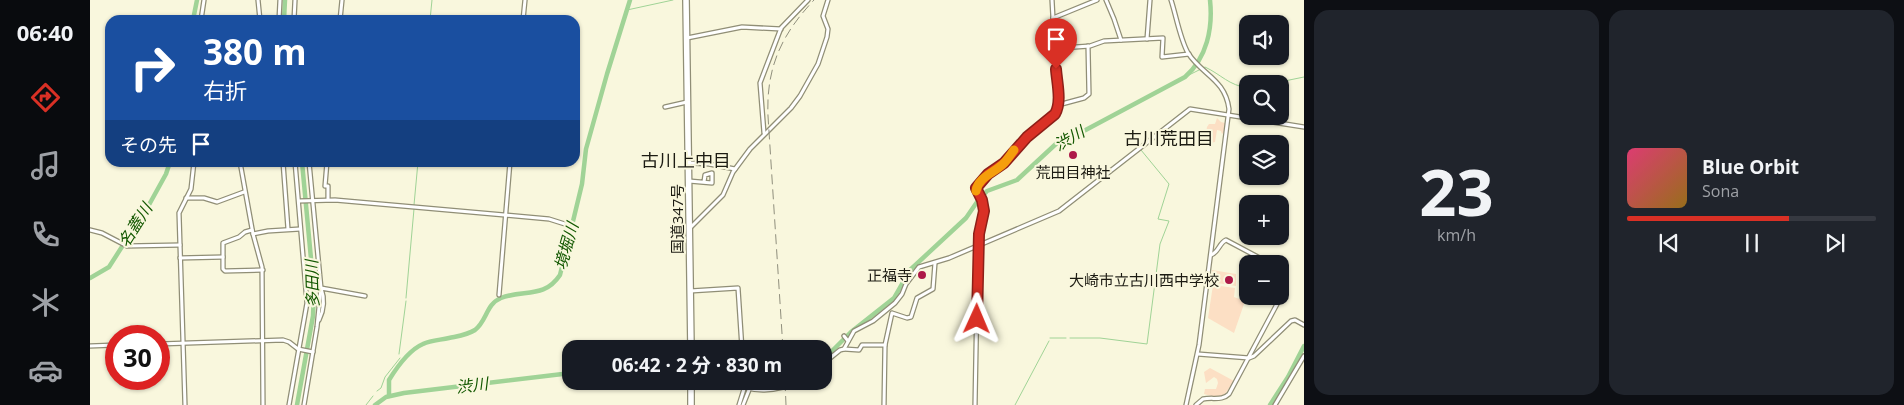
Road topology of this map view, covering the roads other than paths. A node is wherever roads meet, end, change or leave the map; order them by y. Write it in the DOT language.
graph roads {
  1 [pos="204,0"];
  2 [pos="258,0"];
  3 [pos="280,0"];
  4 [pos="295,0"];
  5 [pos="342,0"];
  6 [pos="524,0"];
  7 [pos="686,0"];
  8 [pos="807,0"];
  9 [pos="828,0"];
  10 [pos="1052,0"];
  11 [pos="1096,0"];
  12 [pos="1106,0"];
  13 [pos="1150,0"];
  14 [pos="1171,0"];
  15 [pos="201,15"];
  16 [pos="260,15"];
  17 [pos="279,15"];
  18 [pos="294,15"];
  19 [pos="340,15"];
  20 [pos="523,15"];
  21 [pos="1053,18"];
  22 [pos="782,28"];
  23 [pos="687,38"];
  24 [pos="1121,40"];
  25 [pos="1147,40"];
  26 [pos="1088,46"];
  27 [pos="1055,51"];
  28 [pos="1189,54"];
  29 [pos="688,102"];
  30 [pos="1058,104"];
  31 [pos="665,107"];
  32 [pos="1229,115"];
  33 [pos="1304,127"];
  34 [pos="764,133"];
  35 [pos="689,163"];
  36 [pos="194,167"];
  37 [pos="241,167"];
  38 [pos="283,167"];
  39 [pos="295,167"];
  40 [pos="309,167"];
  41 [pos="327,167"];
  42 [pos="510,167"];
  43 [pos="735,169"];
  44 [pos="689,181"];
  45 [pos="704,182"];
  46 [pos="244,192"];
  47 [pos="186,198"];
  48 [pos="328,199"];
  49 [pos="312,200"];
  50 [pos="299,201"];
  51 [pos="506,215"];
  52 [pos="568,225"];
  53 [pos="690,228"];
  54 [pos="288,229"];
  55 [pos="300,229"];
  56 [pos="90,230"];
  57 [pos="253,232"];
  58 [pos="978,244"];
  59 [pos="180,245"];
  60 [pos="1211,255"];
  61 [pos="1254,255"];
  62 [pos="223,257"];
  63 [pos="180,258"];
  64 [pos="935,263"];
  65 [pos="262,270"];
  66 [pos="321,288"];
  67 [pos="690,291"];
  68 [pos="499,295"];
  69 [pos="365,296"];
  70 [pos="1277,305"];
  71 [pos="1304,324"];
  72 [pos="844,336"];
  73 [pos="263,340"];
  74 [pos="691,340"];
  75 [pos="741,340"];
  76 [pos="849,342"];
  77 [pos="183,343"];
  78 [pos="170,344"];
  79 [pos="105,345"];
  80 [pos="885,345"];
  81 [pos="90,346"];
  82 [pos="299,349"];
  83 [pos="844,350"];
  84 [pos="312,352"];
  85 [pos="1198,354"];
  86 [pos="832,356"];
  87 [pos="1304,356"];
  88 [pos="1249,358"];
  89 [pos="691,390"];
  90 [pos="746,390"];
  91 [pos="747,390"];
  92 [pos="184,405"];
  93 [pos="264,405"];
  94 [pos="289,405"];
  95 [pos="304,405"];
  96 [pos="691,405"];
  97 [pos="739,405"];
  98 [pos="744,405"];
  99 [pos="884,405"];
  100 [pos="975,405"];
  101 [pos="1186,405"];
  102 [pos="1196,405"];
  103 [pos="1275,405"];
  1 -- 15 [label="street"];
  2 -- 16 [label="street"];
  3 -- 17 [label="street"];
  4 -- 18 [label="street"];
  5 -- 19 [label="street"];
  6 -- 20 [label="street"];
  7 -- 23 [label="highway, 国道347号"];
  8 -- 22 [label="street"];
  9 -- 34 [label="street"];
  10 -- 21 [label="street"];
  11 -- 21 [label="street"];
  12 -- 24 [label="street"];
  13 -- 25 [label="street"];
  14 -- 28 [label="street"];
  21 -- 27 [label="street"];
  22 -- 23 [label="street"];
  22 -- 34 [label="street"];
  23 -- 29 [label="highway, 国道347号"];
  24 -- 25 [label="street"];
  24 -- 26 [label="street"];
  25 -- 28 [label="street"];
  26 -- 27 [label="street"];
  26 -- 30 [label="street"];
  27 -- 30 [label="street"];
  28 -- 32 [label="street"];
  29 -- 31 [label="street"];
  29 -- 35 [label="highway, 国道347号"];
  30 -- 58 [label="street"];
  32 -- 33 [label="street"];
  32 -- 58 [label="street"];
  32 -- 60 [label="street"];
  34 -- 43 [label="street"];
  35 -- 43 [label="street"];
  35 -- 44 [label="highway, 国道347号"];
  36 -- 47 [label="street"];
  37 -- 46 [label="street"];
  38 -- 54 [label="street"];
  39 -- 50 [label="street"];
  40 -- 49 [label="street"];
  41 -- 48 [label="street"];
  42 -- 51 [label="street"];
  43 -- 53 [label="street"];
  44 -- 45 [label="street"];
  44 -- 53 [label="highway, 国道347号"];
  46 -- 47 [label="street"];
  46 -- 57 [label="street"];
  47 -- 59 [label="street"];
  48 -- 49 [label="street"];
  48 -- 51 [label="street"];
  49 -- 50 [label="street"];
  49 -- 66 [label="street"];
  50 -- 55 [label="street"];
  51 -- 52 [label="street"];
  51 -- 68 [label="street"];
  53 -- 67 [label="highway, 国道347号"];
  54 -- 55 [label="street"];
  54 -- 57 [label="street"];
  55 -- 82 [label="street"];
  56 -- 59 [label="street"];
  57 -- 62 [label="street"];
  57 -- 65 [label="street"];
  58 -- 64 [label="street"];
  58 -- 100 [label="street"];
  59 -- 63 [label="street"];
  60 -- 61 [label="street"];
  60 -- 85 [label="street"];
  62 -- 63 [label="street"];
  62 -- 65 [label="street"];
  63 -- 77 [label="street"];
  64 -- 76 [label="street"];
  64 -- 80 [label="street"];
  65 -- 73 [label="street"];
  66 -- 69 [label="street"];
  66 -- 84 [label="street"];
  67 -- 74 [label="highway, 国道347号"];
  67 -- 75 [label="street"];
  70 -- 88 [label="street"];
  71 -- 88 [label="street"];
  72 -- 76 [label="street"];
  73 -- 77 [label="street"];
  73 -- 82 [label="street"];
  73 -- 93 [label="street"];
  76 -- 83 [label="street"];
  77 -- 78 [label="street"];
  77 -- 92 [label="street"];
  79 -- 81 [label="street"];
  80 -- 83 [label="street"];
  80 -- 99 [label="street"];
  82 -- 84 [label="street"];
  82 -- 94 [label="street"];
  83 -- 86 [label="street"];
  84 -- 95 [label="street"];
  85 -- 88 [label="street"];
  85 -- 101 [label="street"];
  87 -- 103 [label="street"];
  88 -- 102 [label="street"];
  89 -- 96 [label="highway"];
  90 -- 97 [label="street"];
  91 -- 98 [label="street"];
}
